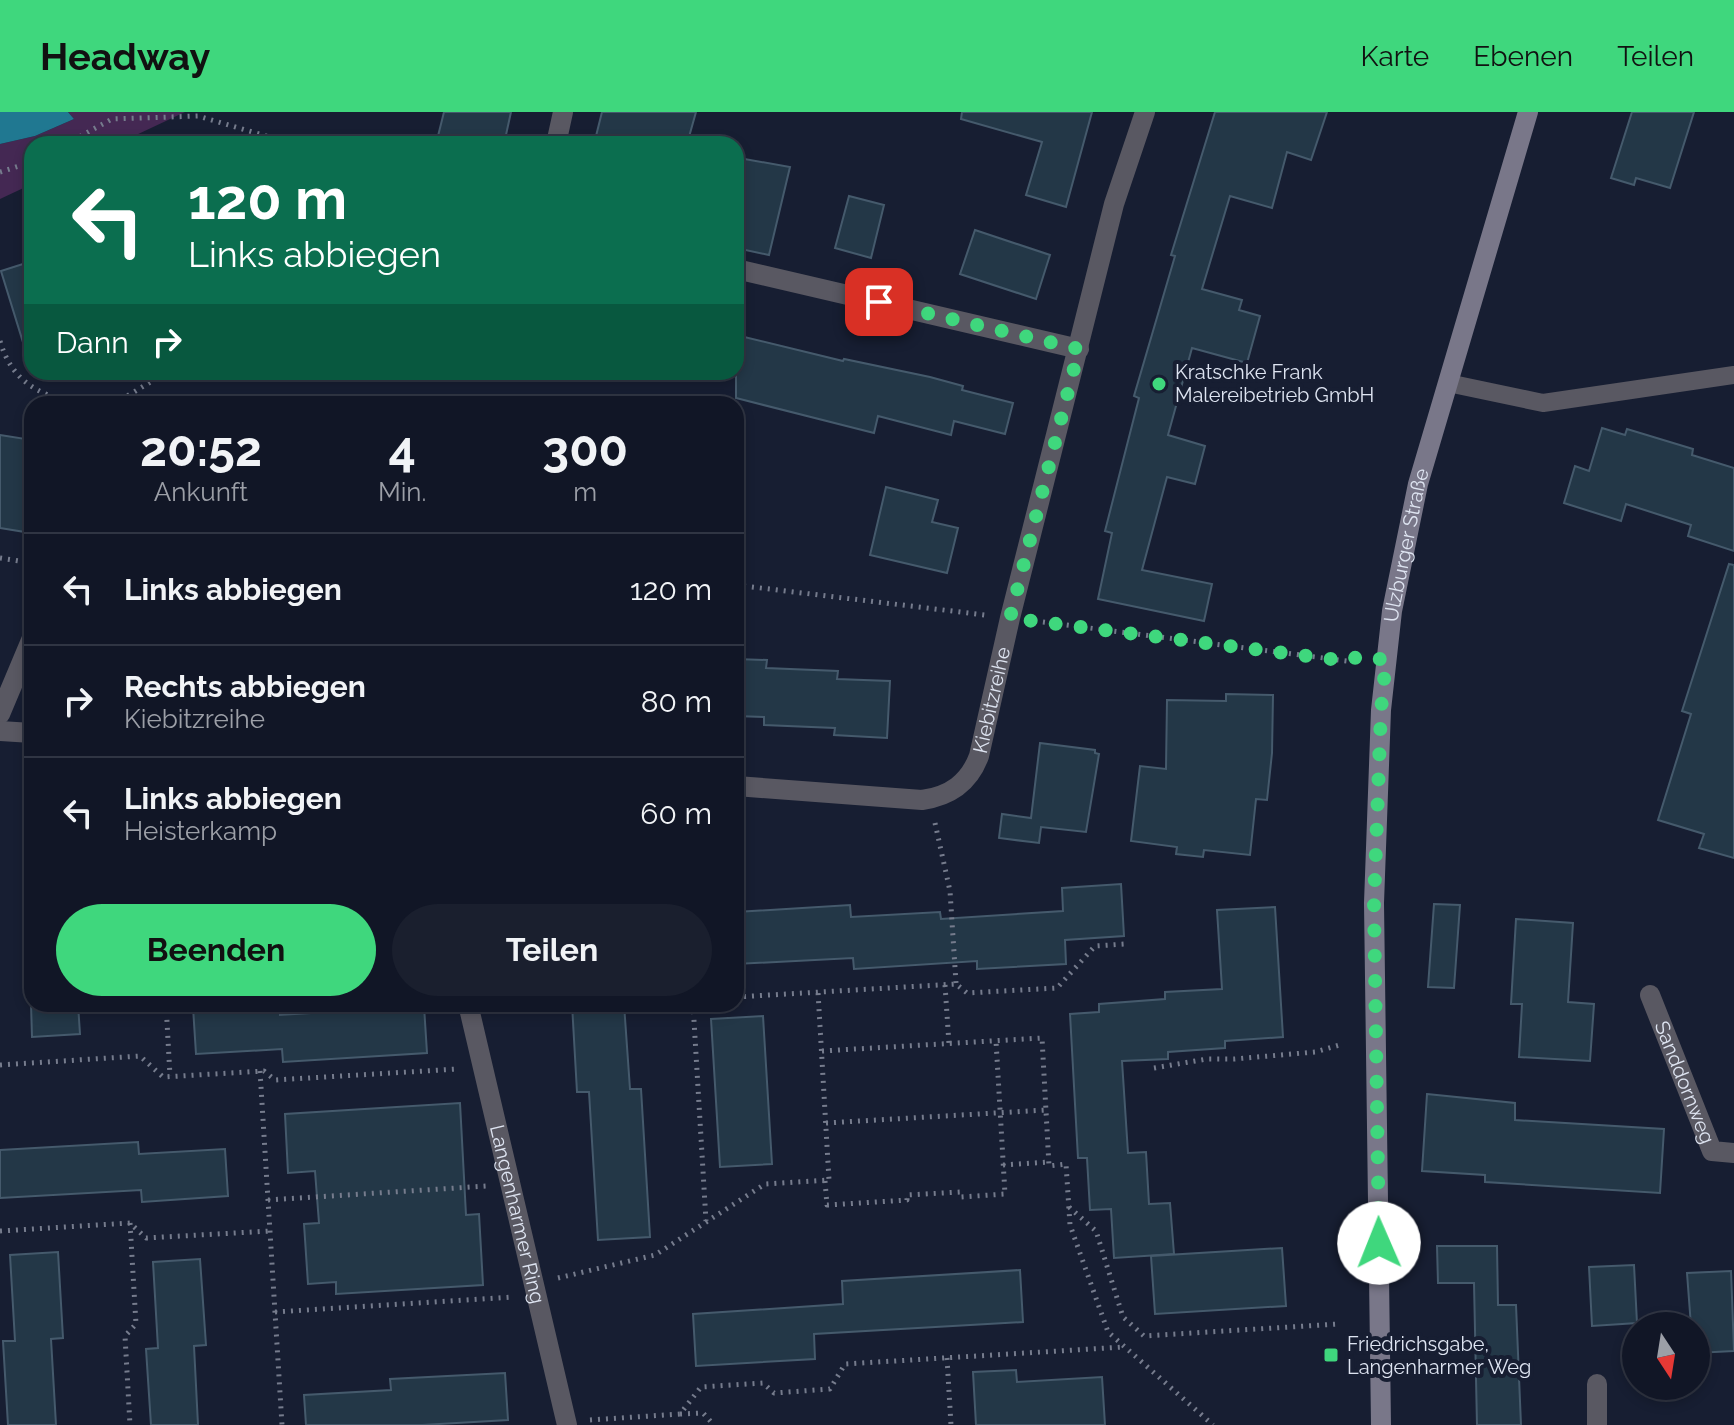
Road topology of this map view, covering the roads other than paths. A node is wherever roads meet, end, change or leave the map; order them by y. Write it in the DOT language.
graph roads {
  1 [pos="563,112"];
  2 [pos="1145,112"];
  3 [pos="1528,112"];
  4 [pos="558,136"];
  5 [pos="744,271"];
  6 [pos="1079,349"];
  7 [pos="1734,375"];
  8 [pos="1448,383"];
  9 [pos="24,657"];
  10 [pos="0,714"];
  11 [pos="0,731"];
  12 [pos="24,732"];
  13 [pos="744,787"];
  14 [pos="1650,995"];
  15 [pos="470,1012"];
  16 [pos="1734,1153"];
  17 [pos="1597,1384"];
  18 [pos="567,1423"];
  19 [pos="1381,1425"];
  20 [pos="1597,1425"];
  1 -- 4 [label="street"];
  2 -- 6 [label="street, Kiebitzreihe"];
  3 -- 8 [label="main road, Ulzburger Straße"];
  5 -- 6 [label="street"];
  6 -- 13 [label="street, Kiebitzreihe"];
  7 -- 8 [label="lane"];
  8 -- 19 [label="main road, Ulzburger Straße"];
  9 -- 10 [label="street"];
  11 -- 12 [label="street"];
  14 -- 16 [label="street, Sanddornweg"];
  15 -- 18 [label="street, Langenharmer Ring"];
  17 -- 20 [label="street"];
}
